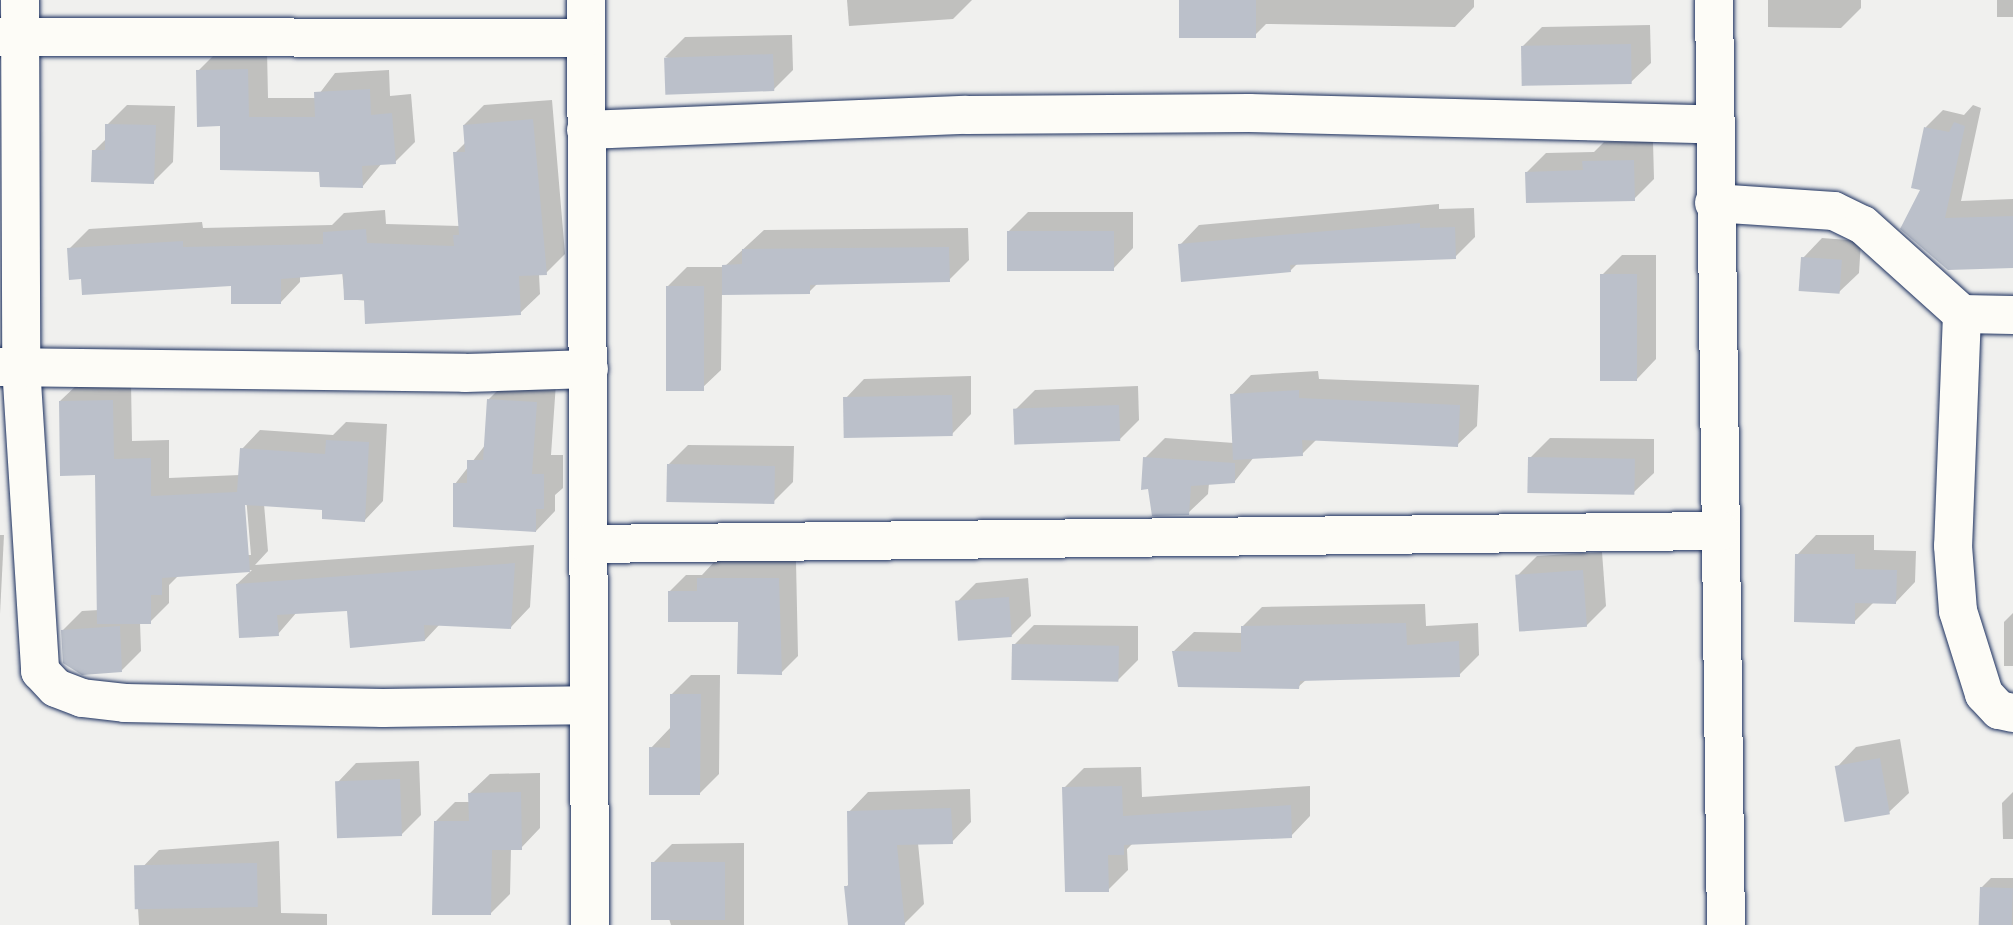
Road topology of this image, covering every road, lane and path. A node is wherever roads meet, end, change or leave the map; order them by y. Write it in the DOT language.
graph roads {
  1 [pos="586,0"];
  2 [pos="1714,0"];
  3 [pos="13,24"];
  4 [pos="585,38"];
  5 [pos="1715,124"];
  6 [pos="586,130"];
  7 [pos="1714,204"];
  8 [pos="1962,314"];
  9 [pos="2013,315"];
  10 [pos="11,366"];
  11 [pos="589,369"];
  12 [pos="1721,531"];
  13 [pos="589,544"];
  14 [pos="586,705"];
  15 [pos="2013,713"];
  16 [pos="590,925"];
  17 [pos="1726,925"];
  1 -- 4 [label="street"];
  2 -- 5 [label="street"];
  3 -- 4 [label="street"];
  3 -- 10 [label="street"];
  4 -- 6 [label="street"];
  5 -- 6 [label="street"];
  5 -- 7 [label="street"];
  6 -- 11 [label="street"];
  7 -- 8 [label="street"];
  7 -- 12 [label="street"];
  8 -- 9 [label="street"];
  8 -- 15 [label="street"];
  10 -- 11 [label="street"];
  10 -- 14 [label="street"];
  11 -- 13 [label="street"];
  12 -- 13 [label="street"];
  12 -- 17 [label="street"];
  13 -- 14 [label="street"];
  14 -- 16 [label="street"];
}
